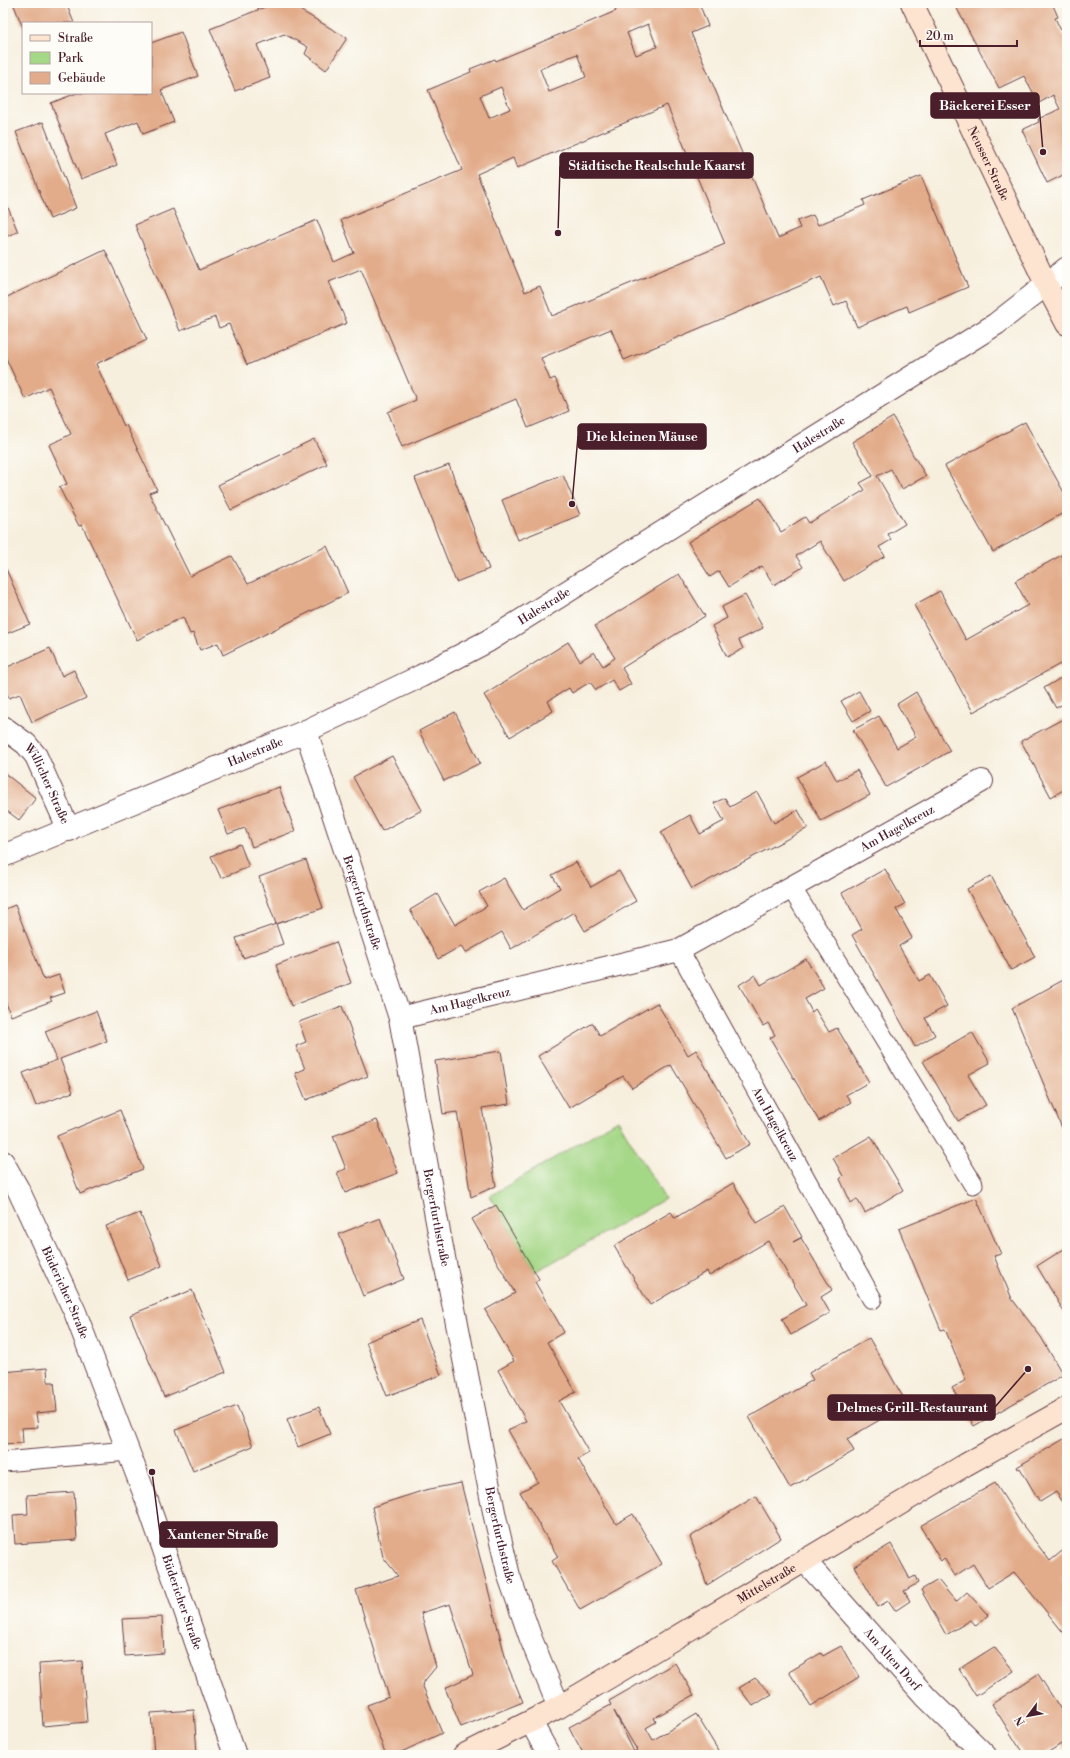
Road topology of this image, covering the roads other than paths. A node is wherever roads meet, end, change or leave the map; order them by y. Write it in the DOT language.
graph roads {
  1 [pos="912,3"];
  2 [pos="1067,268"];
  3 [pos="1046,284"];
  4 [pos="1067,324"];
  5 [pos="3,727"];
  6 [pos="306,731"];
  7 [pos="982,781"];
  8 [pos="69,830"];
  9 [pos="3,856"];
  10 [pos="791,887"];
  11 [pos="679,950"];
  12 [pos="400,1018"];
  13 [pos="3,1162"];
  14 [pos="973,1184"];
  15 [pos="872,1299"];
  16 [pos="1067,1408"];
  17 [pos="128,1451"];
  18 [pos="3,1462"];
  19 [pos="804,1560"];
  20 [pos="559,1707"];
  21 [pos="531,1722"];
  22 [pos="235,1755"];
  23 [pos="464,1755"];
  24 [pos="549,1755"];
  25 [pos="985,1755"];
  1 -- 3 [label="street, Neusser Straße"];
  2 -- 3 [label="street, Halestraße"];
  3 -- 4 [label="street, Neusser Straße"];
  3 -- 6 [label="street, Halestraße"];
  5 -- 8 [label="street, Willicher Straße"];
  6 -- 8 [label="street, Halestraße"];
  6 -- 12 [label="street, Bergerfurthstraße"];
  7 -- 10 [label="street, Am Hagelkreuz"];
  8 -- 9 [label="street, Halestraße"];
  10 -- 11 [label="street, Am Hagelkreuz"];
  10 -- 14 [label="lane"];
  11 -- 12 [label="street, Am Hagelkreuz"];
  11 -- 15 [label="lane, Am Hagelkreuz"];
  12 -- 20 [label="street, Bergerfurthstraße"];
  13 -- 17 [label="street, Büdericher Straße"];
  16 -- 19 [label="street, Mittelstraße"];
  17 -- 18 [label="lane"];
  17 -- 22 [label="street, Büdericher Straße"];
  19 -- 20 [label="street, Mittelstraße"];
  19 -- 25 [label="street, Am Alten Dorf"];
  20 -- 21 [label="street, Mittelstraße"];
  21 -- 23 [label="street, Mittelstraße"];
  21 -- 24 [label="street"];
}
